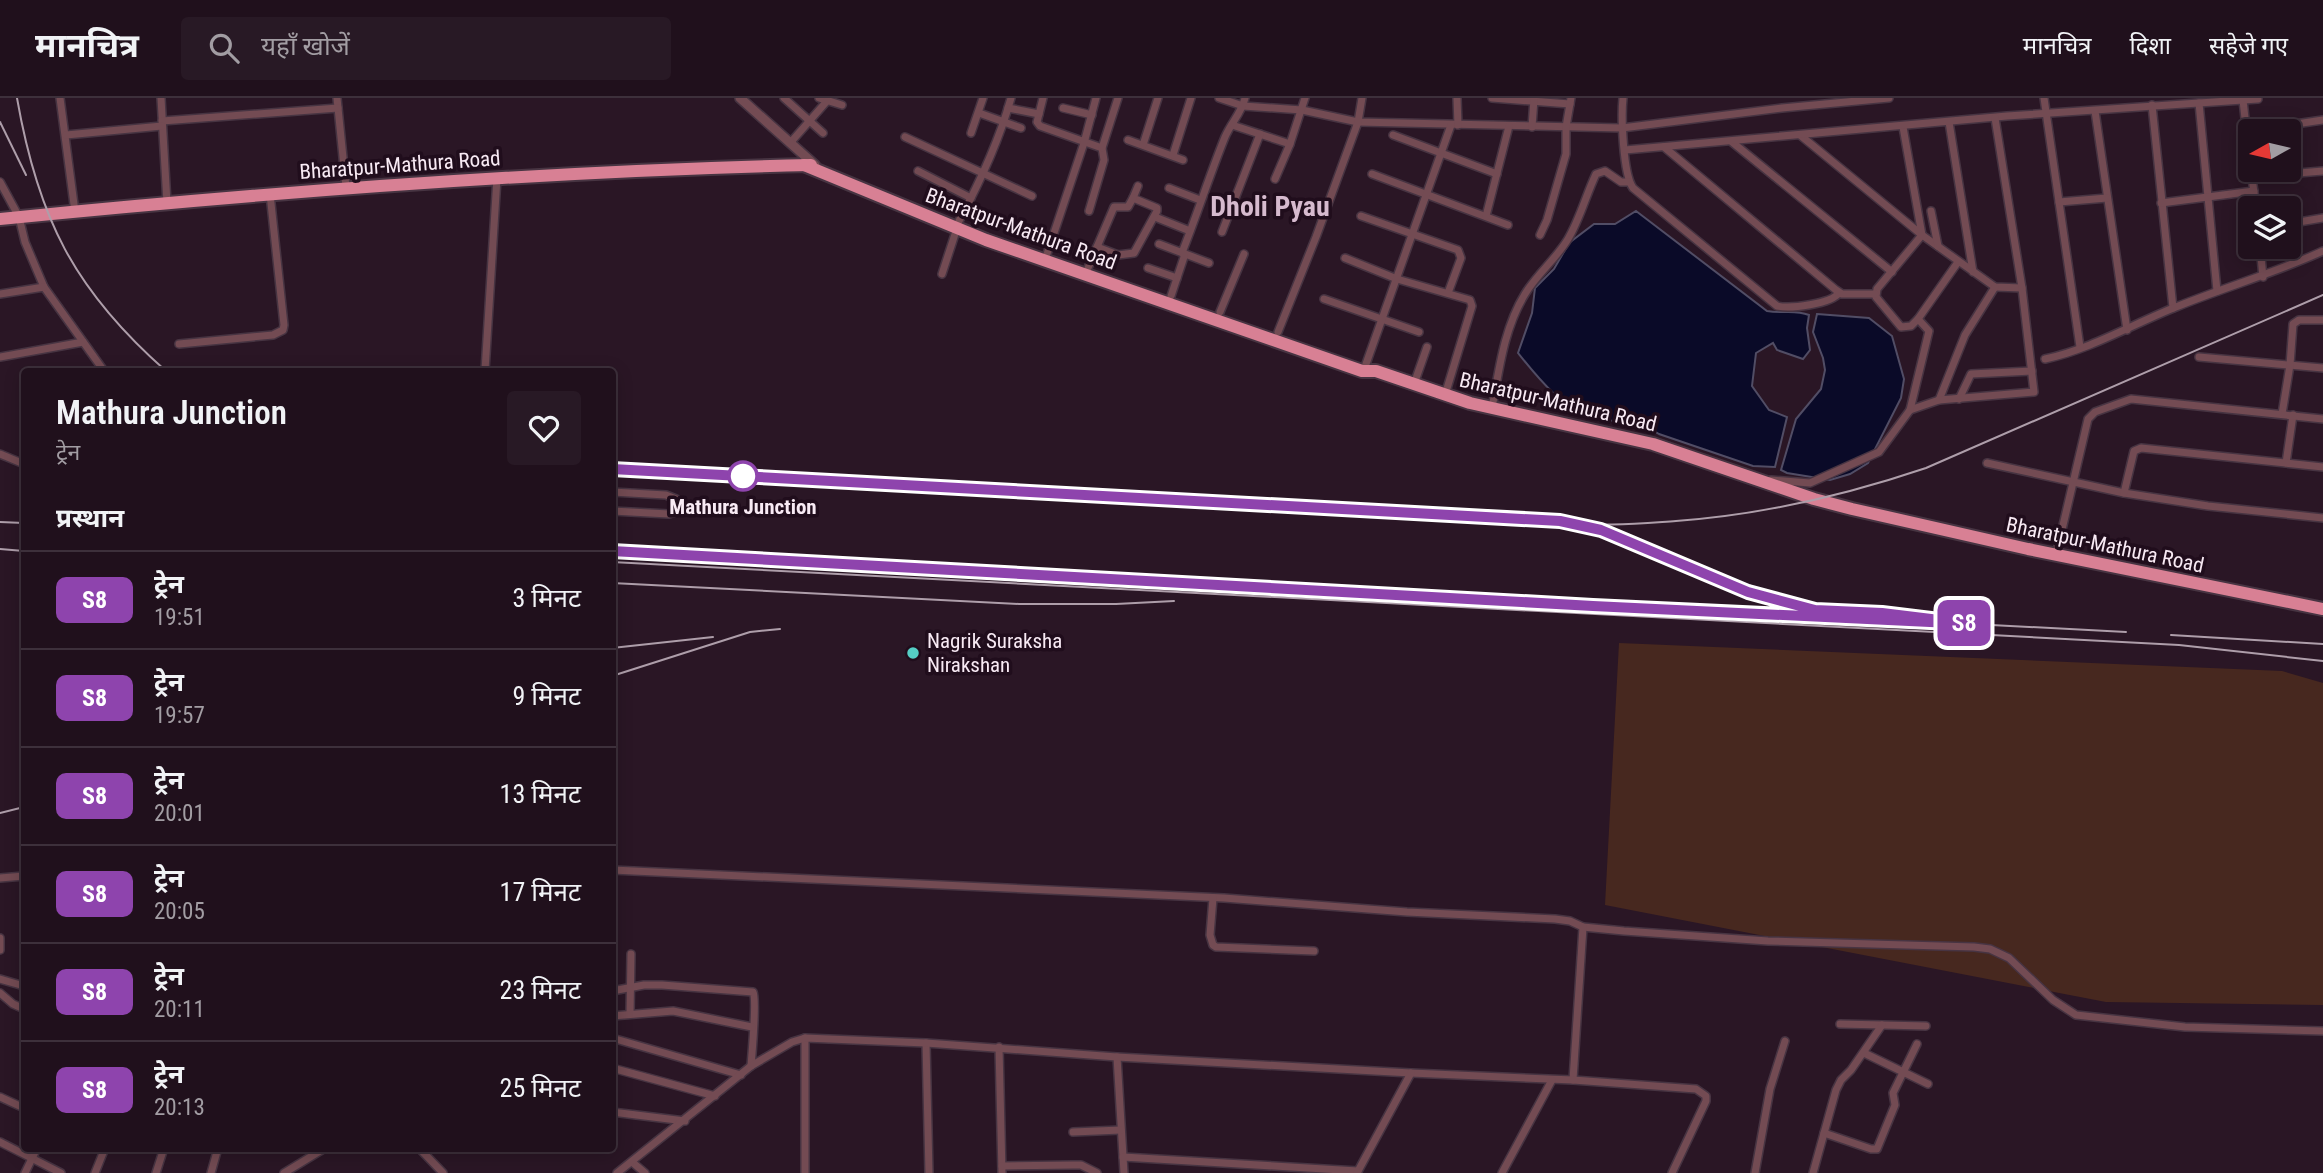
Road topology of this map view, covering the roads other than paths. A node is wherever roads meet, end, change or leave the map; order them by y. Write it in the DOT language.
graph roads {
  1 [pos="60,98"];
  2 [pos="161,98"];
  3 [pos="337,98"];
  4 [pos="784,98"];
  5 [pos="983,98"];
  6 [pos="1011,98"];
  7 [pos="1043,98"];
  8 [pos="1096,98"];
  9 [pos="1118,98"];
  10 [pos="1158,98"];
  11 [pos="1191,98"];
  12 [pos="1219,98"];
  13 [pos="1305,98"];
  14 [pos="1362,98"];
  15 [pos="1457,98"];
  16 [pos="1492,98"];
  17 [pos="1623,98"];
  18 [pos="1889,98"];
  19 [pos="2044,98"];
  20 [pos="2258,99"];
  21 [pos="745,100"];
  22 [pos="823,100"];
  23 [pos="1534,100"];
  24 [pos="2243,100"];
  25 [pos="1570,101"];
  26 [pos="1244,102"];
  27 [pos="2199,103"];
  28 [pos="842,105"];
  29 [pos="2152,106"];
  30 [pos="338,108"];
  31 [pos="1008,108"];
  32 [pos="1063,108"];
  33 [pos="1302,110"];
  34 [pos="2095,111"];
  35 [pos="979,113"];
  36 [pos="1039,114"];
  37 [pos="2045,114"];
  38 [pos="1092,115"];
  39 [pos="1995,118"];
  40 [pos="2245,119"];
  41 [pos="1005,120"];
  42 [pos="2323,120"];
  43 [pos="810,122"];
  44 [pos="1357,122"];
  45 [pos="1949,122"];
  46 [pos="162,123"];
  47 [pos="2301,123"];
  48 [pos="1232,125"];
  49 [pos="1454,125"];
  50 [pos="1509,126"];
  51 [pos="1532,127"];
  52 [pos="1566,127"];
  53 [pos="1903,127"];
  54 [pos="1021,128"];
  55 [pos="1622,128"];
  56 [pos="823,133"];
  57 [pos="971,133"];
  58 [pos="1260,134"];
  59 [pos="65,135"];
  60 [pos="1394,135"];
  61 [pos="1800,135"];
  62 [pos="905,137"];
  63 [pos="1128,140"];
  64 [pos="792,142"];
  65 [pos="1084,142"];
  66 [pos="1732,142"];
  67 [pos="1290,144"];
  68 [pos="1143,145"];
  69 [pos="1664,147"];
  70 [pos="1102,148"];
  71 [pos="1626,150"];
  72 [pos="1441,154"];
  73 [pos="1173,155"];
  74 [pos="1183,160"];
  75 [pos="809,165"];
  76 [pos="918,171"];
  77 [pos="2323,171"];
  78 [pos="982,173"];
  79 [pos="2301,173"];
  80 [pos="1372,174"];
  81 [pos="1497,174"];
  82 [pos="497,178"];
  83 [pos="1275,179"];
  84 [pos="0,182"];
  85 [pos="2253,182"];
  86 [pos="1629,183"];
  87 [pos="1138,186"];
  88 [pos="345,187"];
  89 [pos="1169,188"];
  90 [pos="2254,191"];
  91 [pos="270,193"];
  92 [pos="1427,194"];
  93 [pos="1032,195"];
  94 [pos="2255,196"];
  95 [pos="2207,197"];
  96 [pos="971,198"];
  97 [pos="1133,198"];
  98 [pos="2107,198"];
  99 [pos="1200,200"];
  100 [pos="2059,202"];
  101 [pos="167,203"];
  102 [pos="2161,203"];
  103 [pos="1089,211"];
  104 [pos="1931,211"];
  105 [pos="75,212"];
  106 [pos="1361,216"];
  107 [pos="1486,216"];
  108 [pos="19,217"];
  109 [pos="1155,217"];
  110 [pos="2323,218"];
  111 [pos="0,219"];
  112 [pos="2301,222"];
  113 [pos="958,225"];
  114 [pos="1508,225"];
  115 [pos="1190,231"];
  116 [pos="1222,232"];
  117 [pos="1540,235"];
  118 [pos="1922,235"];
  119 [pos="988,236"];
  120 [pos="1412,236"];
  121 [pos="1159,244"];
  122 [pos="1097,247"];
  123 [pos="1938,247"];
  124 [pos="2323,251"];
  125 [pos="1184,253"];
  126 [pos="1047,254"];
  127 [pos="1244,254"];
  128 [pos="1345,258"];
  129 [pos="2261,259"];
  130 [pos="1958,262"];
  131 [pos="1209,264"];
  132 [pos="1088,268"];
  133 [pos="1148,268"];
  134 [pos="1892,272"];
  135 [pos="1973,272"];
  136 [pos="942,274"];
  137 [pos="2263,276"];
  138 [pos="1106,278"];
  139 [pos="1177,278"];
  140 [pos="1397,279"];
  141 [pos="44,287"];
  142 [pos="1994,287"];
  143 [pos="2022,288"];
  144 [pos="2217,292"];
  145 [pos="1448,293"];
  146 [pos="1839,293"];
  147 [pos="0,294"];
  148 [pos="1875,294"];
  149 [pos="1171,296"];
  150 [pos="1324,299"];
  151 [pos="2173,308"];
  152 [pos="1220,312"];
  153 [pos="1383,319"];
  154 [pos="1918,319"];
  155 [pos="2323,320"];
  156 [pos="2127,330"];
  157 [pos="1278,332"];
  158 [pos="1419,332"];
  159 [pos="83,342"];
  160 [pos="179,344"];
  161 [pos="1427,347"];
  162 [pos="2080,347"];
  163 [pos="0,357"];
  164 [pos="2199,357"];
  165 [pos="2045,359"];
  166 [pos="2290,365"];
  167 [pos="102,368"];
  168 [pos="485,368"];
  169 [pos="1371,368"];
  170 [pos="2323,368"];
  171 [pos="2032,372"];
  172 [pos="1414,385"];
  173 [pos="1445,395"];
  174 [pos="1959,399"];
  175 [pos="1939,400"];
  176 [pos="1492,408"];
  177 [pos="1910,410"];
  178 [pos="2282,414"];
  179 [pos="2294,415"];
  180 [pos="2323,419"];
  181 [pos="0,454"];
  182 [pos="21,463"];
  183 [pos="1987,463"];
  184 [pos="2286,463"];
  185 [pos="2323,467"];
  186 [pos="1757,479"];
  187 [pos="2075,482"];
  188 [pos="616,492"];
  189 [pos="2124,493"];
  190 [pos="616,511"];
  191 [pos="2323,518"];
  192 [pos="2056,555"];
  193 [pos="2323,609"];
  194 [pos="616,870"];
  195 [pos="21,876"];
  196 [pos="0,878"];
  197 [pos="1213,898"];
  198 [pos="1583,926"];
  199 [pos="0,939"];
  200 [pos="0,950"];
  201 [pos="1314,951"];
  202 [pos="631,954"];
  203 [pos="0,979"];
  204 [pos="21,985"];
  205 [pos="629,989"];
  206 [pos="616,991"];
  207 [pos="0,993"];
  208 [pos="21,1008"];
  209 [pos="630,1014"];
  210 [pos="616,1016"];
  211 [pos="1840,1024"];
  212 [pos="1882,1025"];
  213 [pos="1926,1026"];
  214 [pos="752,1027"];
  215 [pos="2323,1031"];
  216 [pos="805,1038"];
  217 [pos="616,1039"];
  218 [pos="1785,1041"];
  219 [pos="926,1043"];
  220 [pos="1917,1044"];
  221 [pos="999,1047"];
  222 [pos="1864,1052"];
  223 [pos="1117,1057"];
  224 [pos="751,1066"];
  225 [pos="616,1069"];
  226 [pos="1903,1072"];
  227 [pos="1411,1073"];
  228 [pos="741,1075"];
  229 [pos="1552,1080"];
  230 [pos="1573,1080"];
  231 [pos="1928,1084"];
  232 [pos="715,1096"];
  233 [pos="0,1097"];
  234 [pos="21,1107"];
  235 [pos="616,1112"];
  236 [pos="685,1121"];
  237 [pos="1121,1130"];
  238 [pos="1073,1132"];
  239 [pos="1824,1133"];
  240 [pos="0,1142"];
  241 [pos="35,1152"];
  242 [pos="103,1152"];
  243 [pos="163,1152"];
  244 [pos="217,1152"];
  245 [pos="318,1152"];
  246 [pos="423,1152"];
  247 [pos="1123,1157"];
  248 [pos="32,1159"];
  249 [pos="632,1162"];
  250 [pos="1002,1169"];
  251 [pos="1358,1172"];
  252 [pos="25,1173"];
  253 [pos="61,1173"];
  254 [pos="95,1173"];
  255 [pos="156,1173"];
  256 [pos="211,1173"];
  257 [pos="284,1173"];
  258 [pos="443,1173"];
  259 [pos="617,1173"];
  260 [pos="645,1173"];
  261 [pos="805,1173"];
  262 [pos="929,1173"];
  263 [pos="1097,1173"];
  264 [pos="1124,1173"];
  265 [pos="1502,1173"];
  266 [pos="1672,1173"];
  267 [pos="1755,1173"];
  268 [pos="1813,1173"];
  1 -- 59 [label="street"];
  2 -- 46 [label="street"];
  3 -- 30 [label="street"];
  4 -- 43 [label="street"];
  5 -- 35 [label="street"];
  6 -- 31 [label="street"];
  7 -- 36 [label="street"];
  8 -- 38 [label="street"];
  9 -- 70 [label="street"];
  10 -- 68 [label="street"];
  11 -- 73 [label="street"];
  12 -- 26 [label="street"];
  13 -- 33 [label="street"];
  14 -- 44 [label="street"];
  15 -- 49 [label="street"];
  16 -- 23 [label="street"];
  17 -- 55 [label="street"];
  18 -- 55 [label="street"];
  19 -- 37 [label="street"];
  20 -- 24 [label="street"];
  21 -- 64 [label="street"];
  22 -- 28 [label="street"];
  22 -- 43 [label="street"];
  23 -- 25 [label="street"];
  23 -- 51 [label="street"];
  24 -- 27 [label="street"];
  24 -- 40 [label="street"];
  25 -- 52 [label="street"];
  26 -- 33 [label="street"];
  26 -- 48 [label="street"];
  27 -- 29 [label="street"];
  27 -- 95 [label="street"];
  29 -- 34 [label="street"];
  29 -- 102 [label="street"];
  30 -- 46 [label="street"];
  30 -- 88 [label="street"];
  31 -- 36 [label="street"];
  31 -- 41 [label="street"];
  32 -- 38 [label="street"];
  33 -- 44 [label="street"];
  33 -- 67 [label="street"];
  34 -- 37 [label="street"];
  34 -- 98 [label="street"];
  35 -- 41 [label="street"];
  35 -- 57 [label="street"];
  36 -- 65 [label="street"];
  37 -- 39 [label="street"];
  37 -- 100 [label="street"];
  38 -- 65 [label="street"];
  39 -- 45 [label="street"];
  39 -- 143 [label="street"];
  41 -- 54 [label="street"];
  41 -- 78 [label="street"];
  42 -- 47 [label="street"];
  43 -- 56 [label="street"];
  43 -- 64 [label="street"];
  44 -- 49 [label="street"];
  44 -- 157 [label="street"];
  45 -- 53 [label="street"];
  45 -- 135 [label="street"];
  46 -- 59 [label="street"];
  46 -- 101 [label="street"];
  48 -- 58 [label="street"];
  48 -- 99 [label="street"];
  49 -- 50 [label="street"];
  49 -- 72 [label="street"];
  50 -- 51 [label="street"];
  50 -- 81 [label="street"];
  51 -- 52 [label="street"];
  52 -- 55 [label="street"];
  52 -- 117 [label="street"];
  53 -- 61 [label="street"];
  53 -- 118 [label="street"];
  55 -- 71 [label="street"];
  58 -- 67 [label="street"];
  58 -- 116 [label="street"];
  59 -- 105 [label="street"];
  60 -- 72 [label="street"];
  61 -- 66 [label="street"];
  61 -- 118 [label="street"];
  62 -- 78 [label="street"];
  63 -- 68 [label="street"];
  64 -- 75 [label="street"];
  65 -- 70 [label="street"];
  65 -- 126 [label="street"];
  66 -- 69 [label="street"];
  66 -- 134 [label="street"];
  67 -- 83 [label="street"];
  68 -- 73 [label="street"];
  69 -- 71 [label="street"];
  69 -- 146 [label="street"];
  70 -- 103 [label="street"];
  71 -- 86 [label="street"];
  72 -- 81 [label="street"];
  72 -- 92 [label="street"];
  73 -- 74 [label="street"];
  75 -- 82 [label="highway, Bharatpur-Mathura Road"];
  75 -- 113 [label="highway, Bharatpur-Mathura Road"];
  76 -- 96 [label="street"];
  77 -- 79 [label="street"];
  78 -- 93 [label="street"];
  78 -- 96 [label="street"];
  80 -- 92 [label="street"];
  81 -- 107 [label="street"];
  82 -- 88 [label="highway, Bharatpur-Mathura Road"];
  82 -- 168 [label="street"];
  84 -- 108 [label="street"];
  85 -- 90 [label="street"];
  86 -- 146 [label="street"];
  86 -- 176 [label="street"];
  87 -- 97 [label="street"];
  88 -- 91 [label="highway, Bharatpur-Mathura Road"];
  89 -- 99 [label="street"];
  90 -- 94 [label="street"];
  90 -- 95 [label="street"];
  91 -- 101 [label="highway, Bharatpur-Mathura Road"];
  91 -- 160 [label="street"];
  92 -- 107 [label="street"];
  92 -- 120 [label="street"];
  95 -- 102 [label="street"];
  95 -- 144 [label="street"];
  96 -- 113 [label="street"];
  97 -- 109 [label="street"];
  97 -- 122 [label="street"];
  98 -- 100 [label="street"];
  98 -- 156 [label="street"];
  99 -- 115 [label="street"];
  100 -- 162 [label="street"];
  101 -- 105 [label="highway, Bharatpur-Mathura Road"];
  102 -- 151 [label="street"];
  104 -- 123 [label="street"];
  105 -- 108 [label="highway, Bharatpur-Mathura Road"];
  106 -- 120 [label="street"];
  107 -- 114 [label="street"];
  108 -- 111 [label="highway, Bharatpur-Mathura Road"];
  108 -- 141 [label="street"];
  109 -- 115 [label="street"];
  109 -- 122 [label="street"];
  110 -- 112 [label="street"];
  113 -- 119 [label="highway, Bharatpur-Mathura Road"];
  113 -- 136 [label="street"];
  115 -- 125 [label="street"];
  118 -- 123 [label="street"];
  118 -- 134 [label="street"];
  119 -- 126 [label="highway, Bharatpur-Mathura Road"];
  119 -- 138 [label="highway, Bharatpur-Mathura Road"];
  120 -- 140 [label="street"];
  120 -- 145 [label="street"];
  121 -- 125 [label="street"];
  122 -- 132 [label="street"];
  123 -- 130 [label="street"];
  124 -- 137 [label="street"];
  125 -- 131 [label="street"];
  125 -- 139 [label="street"];
  126 -- 132 [label="highway, Bharatpur-Mathura Road"];
  127 -- 152 [label="street"];
  128 -- 140 [label="street"];
  129 -- 137 [label="street"];
  130 -- 135 [label="street"];
  130 -- 154 [label="street"];
  132 -- 138 [label="highway, Bharatpur-Mathura Road"];
  133 -- 139 [label="street"];
  134 -- 148 [label="street"];
  135 -- 142 [label="street"];
  137 -- 144 [label="street"];
  138 -- 149 [label="highway, Bharatpur-Mathura Road"];
  138 -- 169 [label="highway, Bharatpur-Mathura Road"];
  139 -- 149 [label="street"];
  140 -- 145 [label="street"];
  140 -- 153 [label="street"];
  141 -- 147 [label="street"];
  141 -- 159 [label="street"];
  142 -- 143 [label="street"];
  142 -- 175 [label="street"];
  143 -- 171 [label="street"];
  144 -- 151 [label="street"];
  145 -- 173 [label="street"];
  146 -- 148 [label="street"];
  148 -- 154 [label="street"];
  149 -- 152 [label="highway, Bharatpur-Mathura Road"];
  150 -- 153 [label="street"];
  151 -- 156 [label="street"];
  152 -- 157 [label="highway, Bharatpur-Mathura Road"];
  153 -- 158 [label="street"];
  153 -- 169 [label="street"];
  154 -- 177 [label="street"];
  155 -- 166 [label="street"];
  156 -- 162 [label="street"];
  157 -- 169 [label="highway, Bharatpur-Mathura Road"];
  159 -- 163 [label="street"];
  159 -- 167 [label="street"];
  161 -- 172 [label="street"];
  162 -- 165 [label="street"];
  164 -- 166 [label="street"];
  166 -- 170 [label="street"];
  166 -- 178 [label="street"];
  169 -- 172 [label="highway, Bharatpur-Mathura Road"];
  171 -- 174 [label="street"];
  171 -- 174 [label="street"];
  172 -- 173 [label="highway, Bharatpur-Mathura Road"];
  173 -- 176 [label="highway, Bharatpur-Mathura Road"];
  174 -- 175 [label="street"];
  175 -- 177 [label="street"];
  176 -- 186 [label="highway, Bharatpur-Mathura Road"];
  177 -- 186 [label="street"];
  178 -- 179 [label="street"];
  178 -- 187 [label="street"];
  179 -- 180 [label="street"];
  179 -- 184 [label="street"];
  181 -- 182 [label="street"];
  183 -- 187 [label="street"];
  184 -- 185 [label="street"];
  184 -- 189 [label="street"];
  186 -- 192 [label="highway, Bharatpur-Mathura Road"];
  187 -- 189 [label="street"];
  187 -- 192 [label="street"];
  188 -- 190 [label="street"];
  189 -- 191 [label="street"];
  192 -- 193 [label="highway, Bharatpur-Mathura Road"];
  194 -- 197 [label="street"];
  195 -- 196 [label="street"];
  197 -- 198 [label="street"];
  197 -- 201 [label="street"];
  198 -- 215 [label="street"];
  198 -- 230 [label="street"];
  199 -- 200 [label="street"];
  202 -- 205 [label="street"];
  203 -- 204 [label="street"];
  205 -- 206 [label="street"];
  205 -- 209 [label="street"];
  205 -- 214 [label="street"];
  207 -- 208 [label="street"];
  209 -- 210 [label="street"];
  209 -- 214 [label="street"];
  211 -- 212 [label="street"];
  212 -- 213 [label="street"];
  212 -- 222 [label="street"];
  214 -- 224 [label="street"];
  216 -- 219 [label="street"];
  216 -- 224 [label="street"];
  216 -- 261 [label="street"];
  217 -- 228 [label="street"];
  218 -- 267 [label="street"];
  219 -- 221 [label="street"];
  219 -- 262 [label="street"];
  220 -- 226 [label="street"];
  221 -- 223 [label="street"];
  221 -- 250 [label="street"];
  222 -- 226 [label="street"];
  222 -- 239 [label="street"];
  223 -- 227 [label="street"];
  223 -- 237 [label="street"];
  224 -- 228 [label="street"];
  225 -- 232 [label="street"];
  226 -- 231 [label="street"];
  226 -- 239 [label="street"];
  227 -- 229 [label="street"];
  227 -- 251 [label="street"];
  228 -- 232 [label="street"];
  229 -- 230 [label="street"];
  229 -- 265 [label="street"];
  230 -- 266 [label="street"];
  232 -- 236 [label="street"];
  233 -- 234 [label="street"];
  235 -- 236 [label="street"];
  236 -- 249 [label="street"];
  237 -- 238 [label="street"];
  237 -- 247 [label="street"];
  239 -- 268 [label="street"];
  240 -- 248 [label="street"];
  241 -- 248 [label="street"];
  242 -- 254 [label="street"];
  243 -- 255 [label="street"];
  244 -- 256 [label="street"];
  245 -- 257 [label="street"];
  246 -- 258 [label="street"];
  247 -- 251 [label="street"];
  247 -- 264 [label="street"];
  248 -- 252 [label="street"];
  248 -- 253 [label="street"];
  249 -- 259 [label="street"];
  249 -- 260 [label="street"];
  250 -- 263 [label="street"];
}
